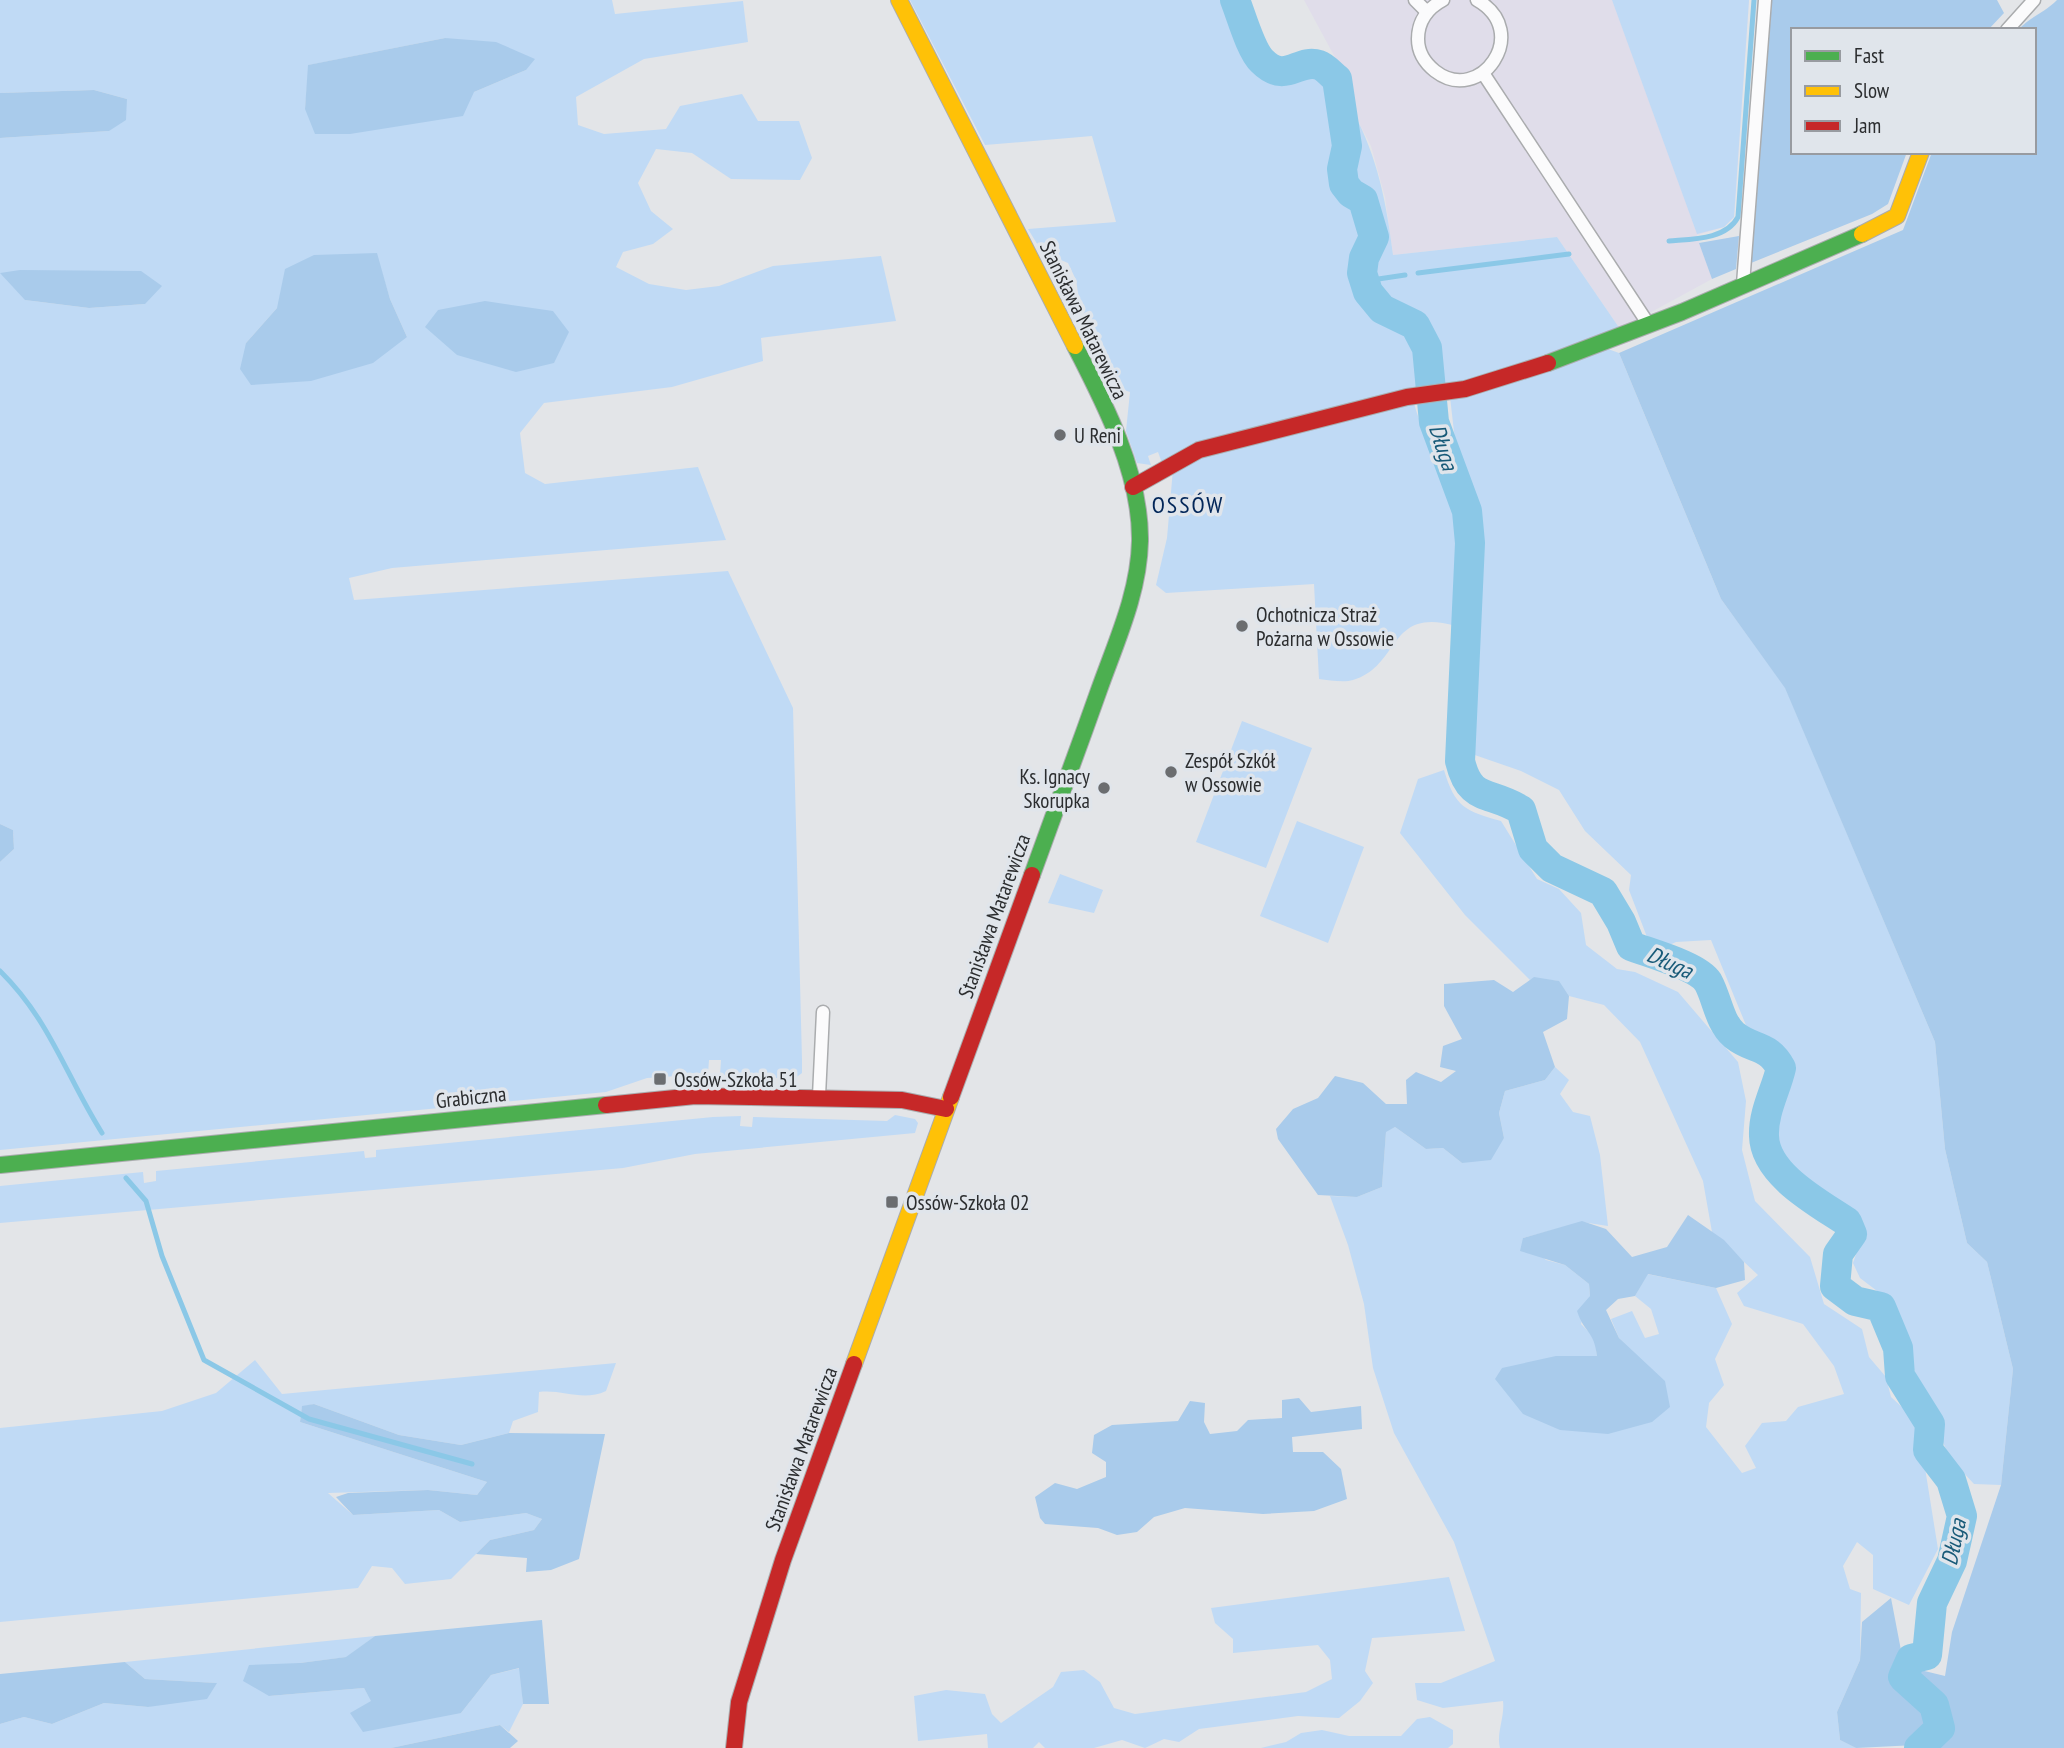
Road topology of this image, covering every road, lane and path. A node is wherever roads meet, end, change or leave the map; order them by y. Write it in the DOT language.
graph roads {
  1 [pos="899,0"];
  2 [pos="1415,0"];
  3 [pos="1477,0"];
  4 [pos="1765,0"];
  5 [pos="2034,0"];
  6 [pos="1439,1"];
  7 [pos="1427,12"];
  8 [pos="2009,28"];
  9 [pos="1483,73"];
  10 [pos="1920,154"];
  11 [pos="1743,284"];
  12 [pos="1649,326"];
  13 [pos="1133,487"];
  14 [pos="823,1012"];
  15 [pos="820,1096"];
  16 [pos="946,1109"];
  17 [pos="0,1165"];
  18 [pos="734,1748"];
  1 -- 13 [label="street, Stanisława Matarewicza"];
  2 -- 7 [label="street"];
  3 -- 9 [label="street"];
  4 -- 11 [label="street"];
  5 -- 8 [label="street"];
  6 -- 7 [label="street"];
  7 -- 9 [label="street"];
  9 -- 12 [label="street"];
  10 -- 11 [label="street"];
  11 -- 12 [label="street"];
  12 -- 13 [label="street"];
  13 -- 16 [label="street, Stanisława Matarewicza"];
  14 -- 15 [label="street"];
  15 -- 16 [label="street, Grabiczna"];
  15 -- 17 [label="street, Grabiczna"];
  16 -- 18 [label="street, Stanisława Matarewicza"];
}
